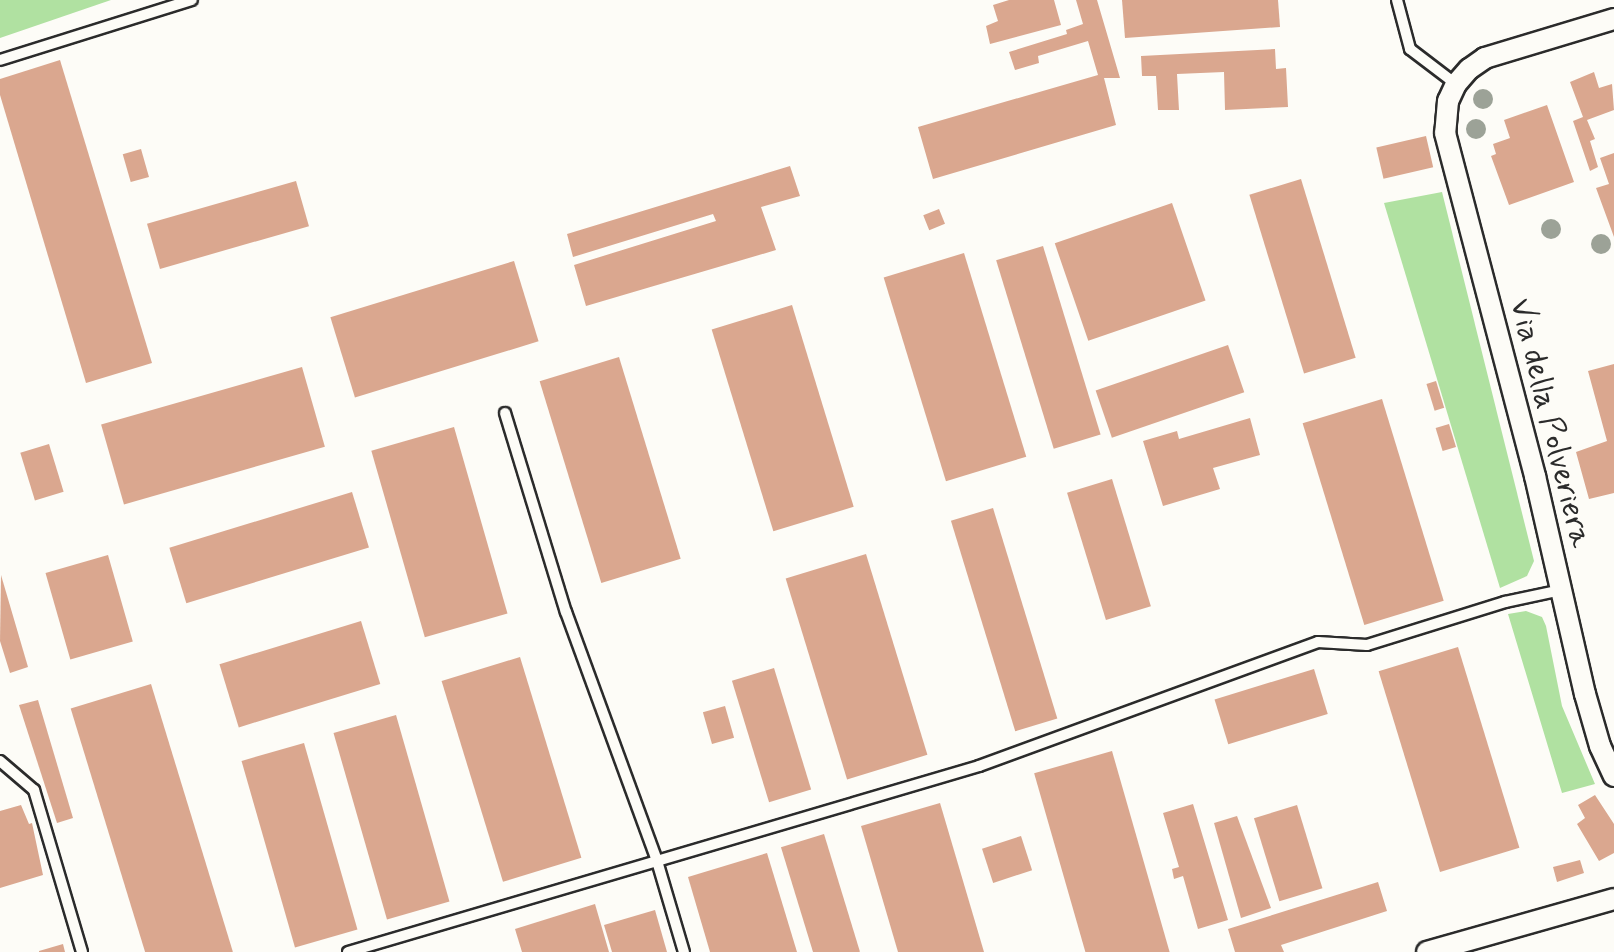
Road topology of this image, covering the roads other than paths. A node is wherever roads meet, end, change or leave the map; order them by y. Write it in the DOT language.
graph roads {
  1 [pos="192,0"];
  2 [pos="1397,0"];
  3 [pos="1614,19"];
  4 [pos="0,60"];
  5 [pos="1456,84"];
  6 [pos="505,413"];
  7 [pos="1561,590"];
  8 [pos="0,761"];
  9 [pos="1614,776"];
  10 [pos="657,861"];
  11 [pos="1614,899"];
  12 [pos="82,952"];
  13 [pos="348,952"];
  14 [pos="684,952"];
  15 [pos="1427,952"];
  1 -- 4 [label="lane"];
  2 -- 5 [label="lane"];
  3 -- 5 [label="street"];
  5 -- 7 [label="street, Via della Polveriera"];
  6 -- 10 [label="lane"];
  7 -- 9 [label="street, Via della Polveriera"];
  7 -- 10 [label="lane"];
  8 -- 12 [label="lane"];
  10 -- 13 [label="lane"];
  10 -- 14 [label="lane"];
  11 -- 15 [label="street"];
}
